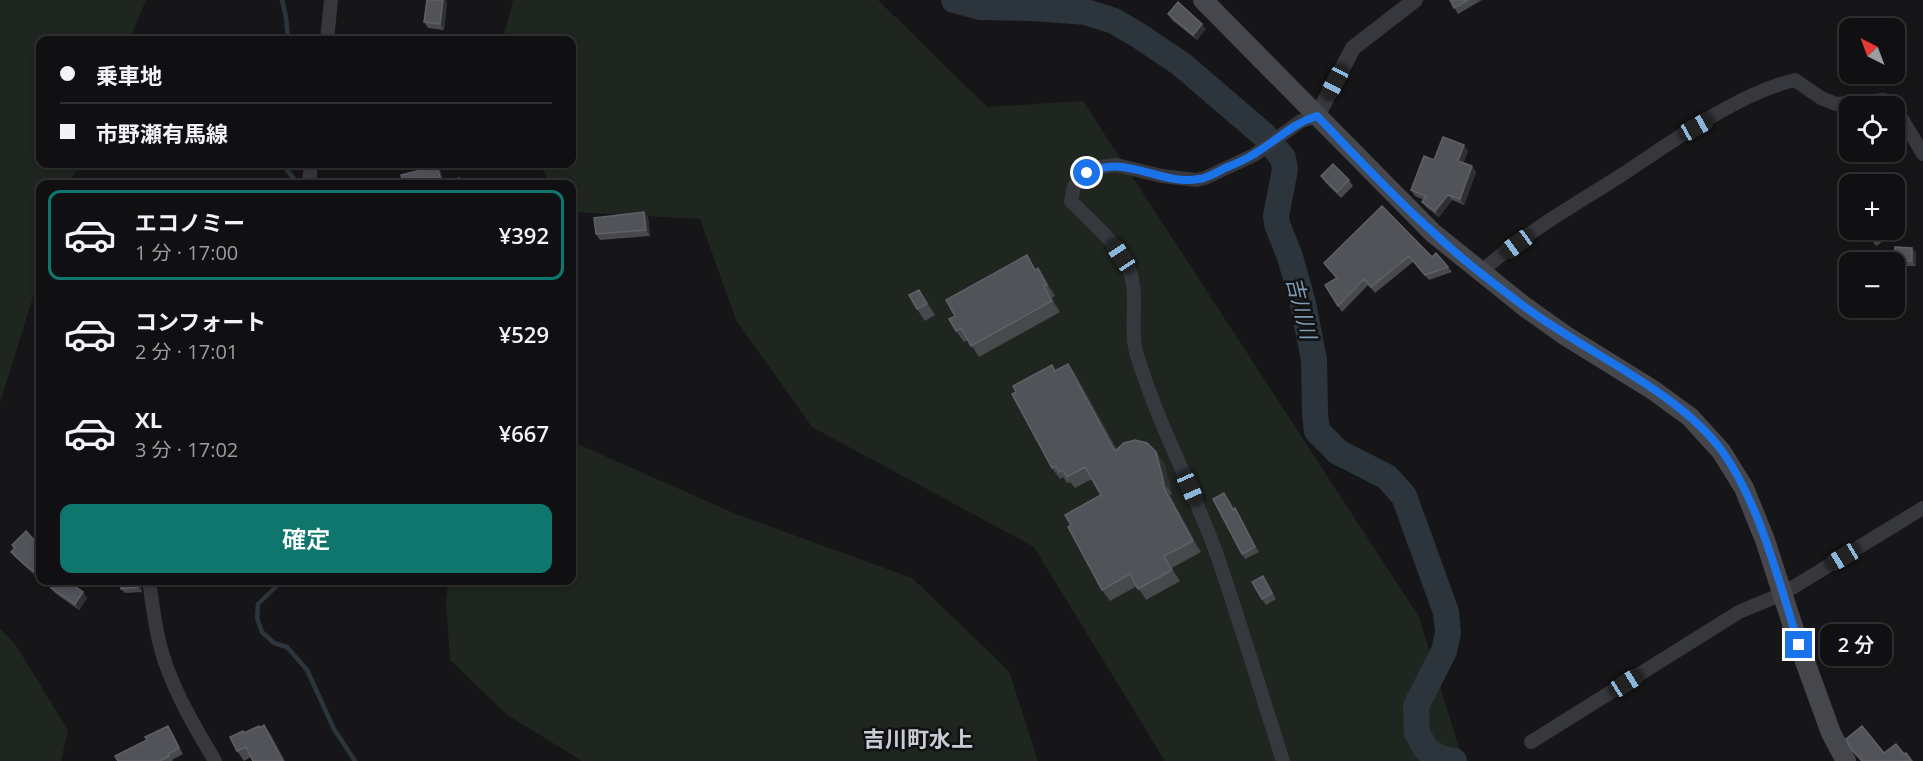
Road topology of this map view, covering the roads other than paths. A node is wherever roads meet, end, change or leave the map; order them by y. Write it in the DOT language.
graph roads {
  1 [pos="331,0"];
  2 [pos="1203,0"];
  3 [pos="1416,0"];
  4 [pos="327,36"];
  5 [pos="1839,104"];
  6 [pos="1309,118"];
  7 [pos="1905,124"];
  8 [pos="1923,154"];
  9 [pos="1481,272"];
  10 [pos="1923,508"];
  11 [pos="150,585"];
  12 [pos="1782,594"];
  13 [pos="1531,742"];
  14 [pos="215,761"];
  15 [pos="1283,761"];
  16 [pos="1846,761"];
  1 -- 4 [label="street"];
  2 -- 6 [label="main road"];
  3 -- 6 [label="street"];
  5 -- 9 [label="street"];
  6 -- 9 [label="main road"];
  6 -- 15 [label="street"];
  7 -- 8 [label="street"];
  9 -- 12 [label="main road"];
  10 -- 12 [label="street"];
  11 -- 14 [label="street"];
  12 -- 13 [label="street"];
  12 -- 16 [label="main road"];
}
